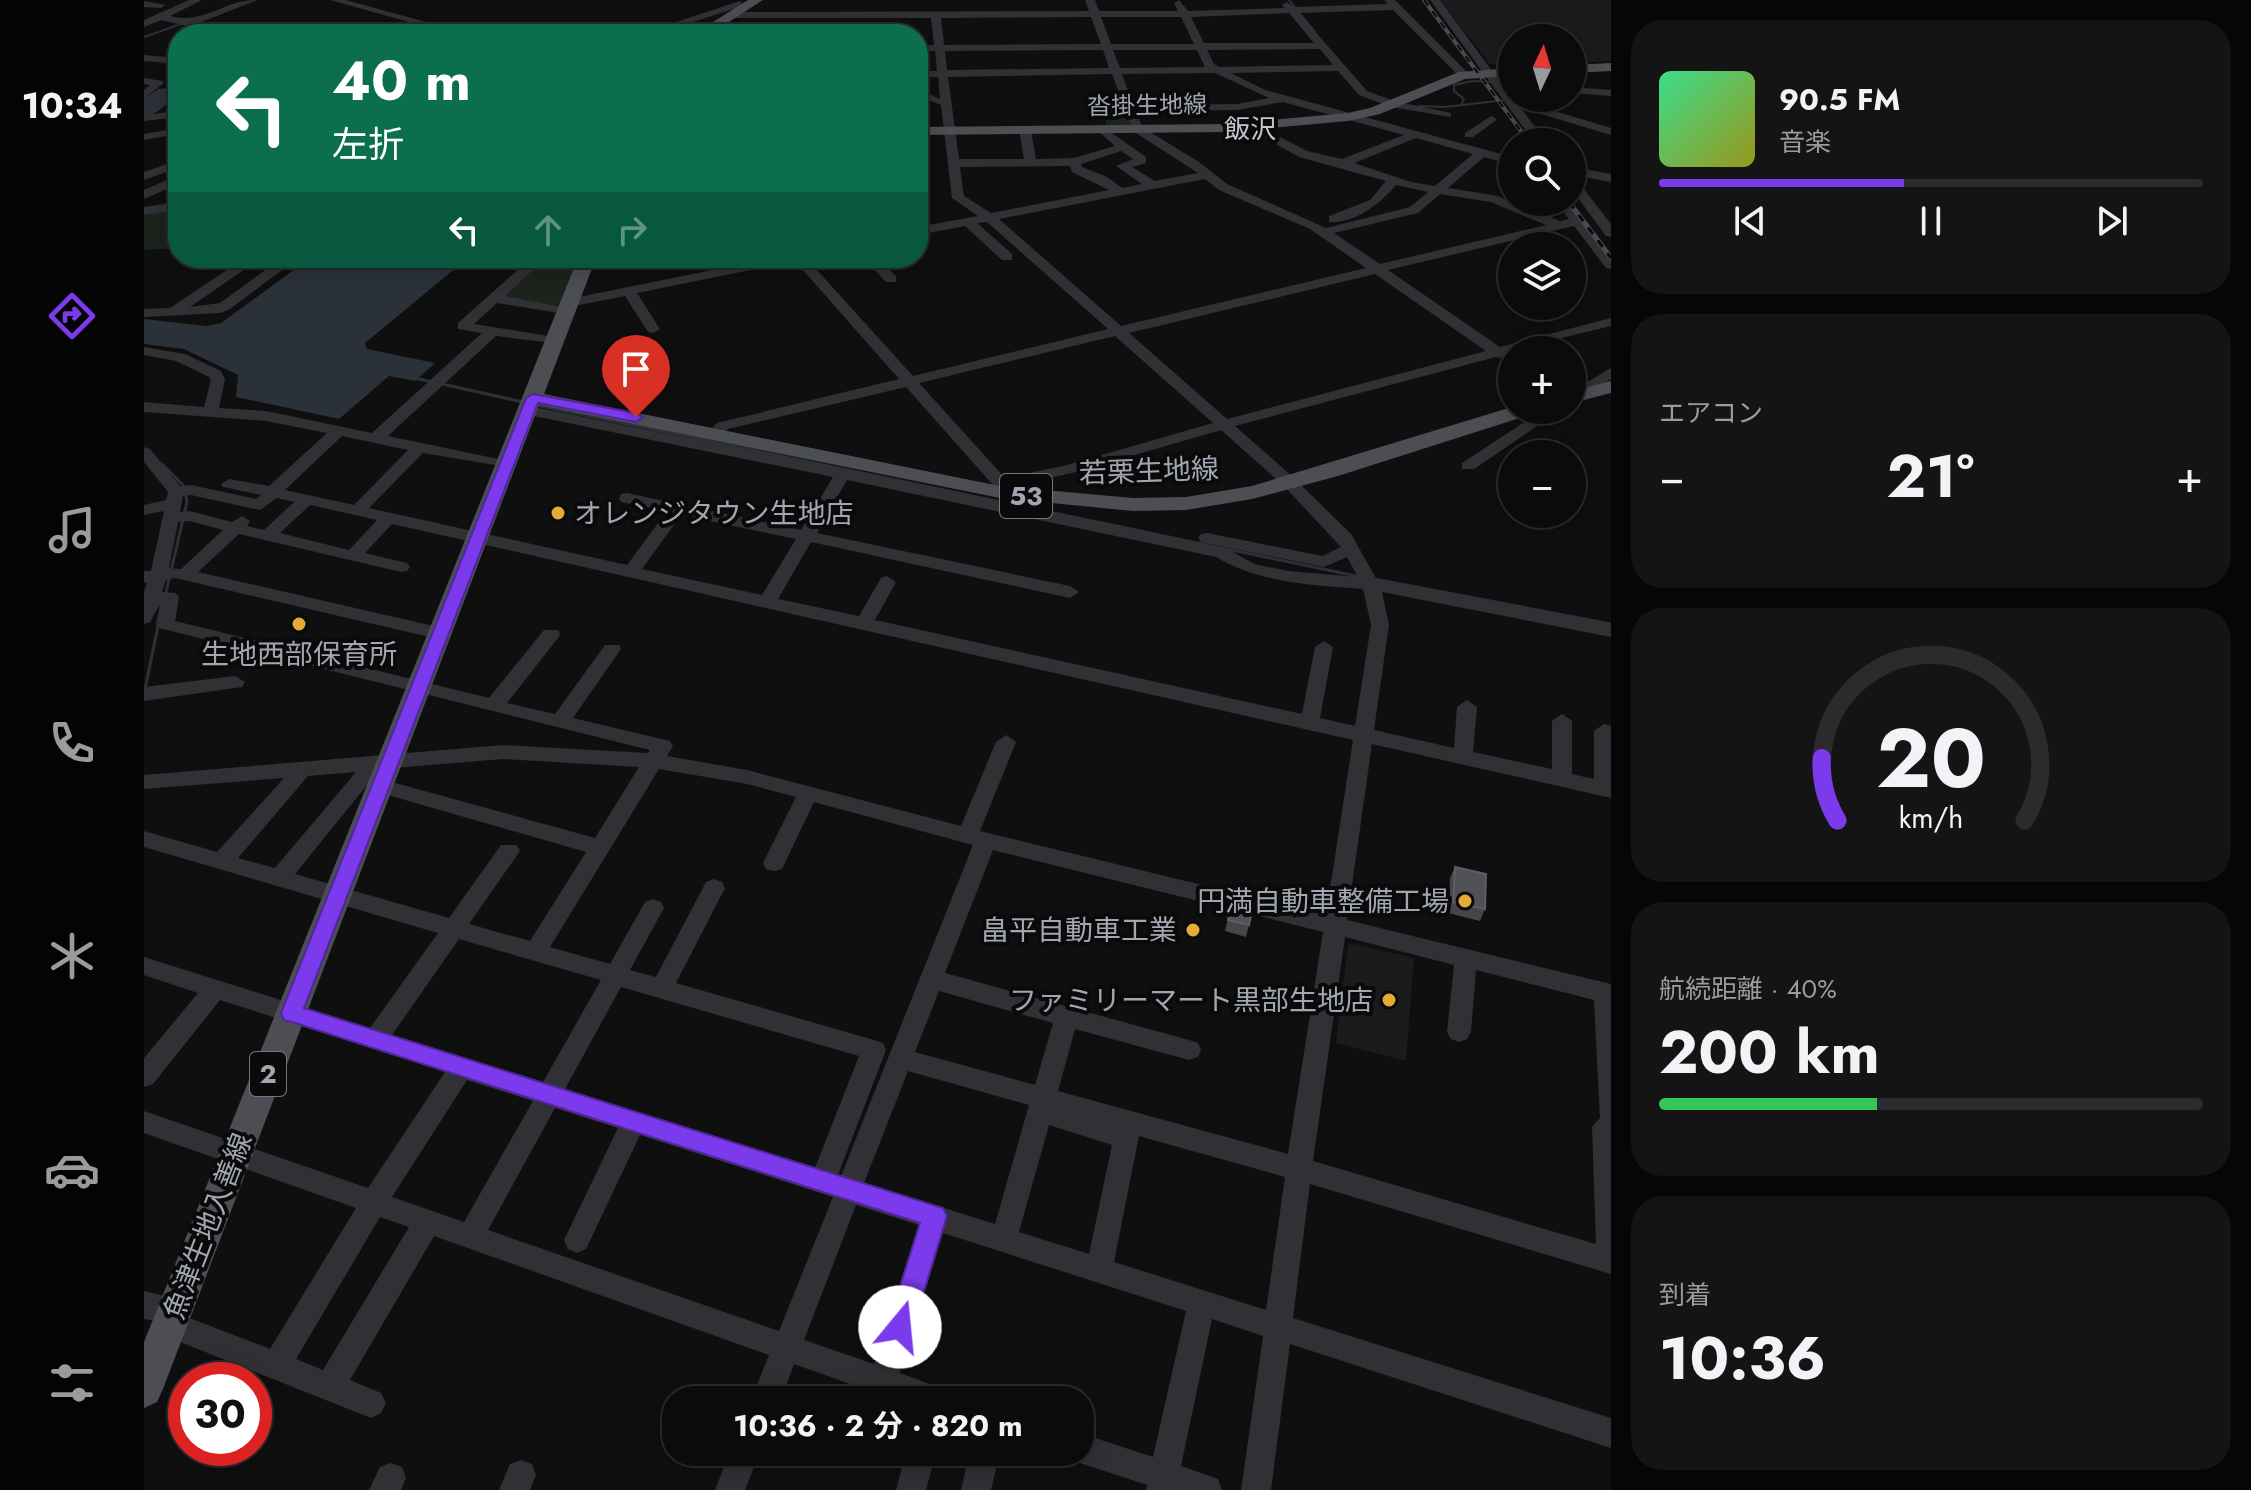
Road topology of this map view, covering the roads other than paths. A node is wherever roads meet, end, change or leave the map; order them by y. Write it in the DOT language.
graph roads {
  1 [pos="197,0"];
  2 [pos="217,0"];
  3 [pos="252,0"];
  4 [pos="335,0"];
  5 [pos="390,0"];
  6 [pos="983,0"];
  7 [pos="1177,0"];
  8 [pos="1283,0"];
  9 [pos="1435,0"];
  10 [pos="702,1"];
  11 [pos="754,1"];
  12 [pos="236,2"];
  13 [pos="144,4"];
  14 [pos="1393,4"];
  15 [pos="1092,6"];
  16 [pos="368,9"];
  17 [pos="160,10"];
  18 [pos="1298,11"];
  19 [pos="725,12"];
  20 [pos="935,13"];
  21 [pos="986,13"];
  22 [pos="1184,14"];
  23 [pos="187,22"];
  24 [pos="144,24"];
  25 [pos="194,24"];
  26 [pos="426,24"];
  27 [pos="681,24"];
  28 [pos="712,24"];
  29 [pos="1200,46"];
  30 [pos="1320,46"];
  31 [pos="1107,47"];
  32 [pos="928,48"];
  33 [pos="939,48"];
  34 [pos="144,58"];
  35 [pos="168,60"];
  36 [pos="1611,67"];
  37 [pos="1339,68"];
  38 [pos="1586,70"];
  39 [pos="1223,72"];
  40 [pos="1116,73"];
  41 [pos="928,74"];
  42 [pos="943,74"];
  43 [pos="1464,75"];
  44 [pos="1498,76"];
  45 [pos="1586,76"];
  46 [pos="1493,78"];
  47 [pos="1498,80"];
  48 [pos="144,81"];
  49 [pos="1603,81"];
  50 [pos="1498,85"];
  51 [pos="1586,91"];
  52 [pos="1611,93"];
  53 [pos="144,95"];
  54 [pos="928,97"];
  55 [pos="1283,98"];
  56 [pos="947,102"];
  57 [pos="1396,102"];
  58 [pos="1221,107"];
  59 [pos="1129,108"];
  60 [pos="1450,109"];
  61 [pos="1517,112"];
  62 [pos="1545,112"];
  63 [pos="168,115"];
  64 [pos="1348,117"];
  65 [pos="144,118"];
  66 [pos="1491,119"];
  67 [pos="1249,126"];
  68 [pos="1529,128"];
  69 [pos="1102,129"];
  70 [pos="1137,129"];
  71 [pos="1025,130"];
  72 [pos="928,131"];
  73 [pos="951,131"];
  74 [pos="1611,132"];
  75 [pos="168,133"];
  76 [pos="1469,135"];
  77 [pos="168,137"];
  78 [pos="1420,137"];
  79 [pos="144,138"];
  80 [pos="1484,139"];
  81 [pos="1123,147"];
  82 [pos="1481,153"];
  83 [pos="1498,157"];
  84 [pos="1031,162"];
  85 [pos="1075,162"];
  86 [pos="954,163"];
  87 [pos="1343,163"];
  88 [pos="168,168"];
  89 [pos="1586,174"];
  90 [pos="1208,175"];
  91 [pos="144,176"];
  92 [pos="1611,178"];
  93 [pos="1393,181"];
  94 [pos="168,184"];
  95 [pos="1151,184"];
  96 [pos="1117,190"];
  97 [pos="1438,191"];
  98 [pos="144,195"];
  99 [pos="1586,200"];
  100 [pos="168,207"];
  101 [pos="1316,210"];
  102 [pos="144,211"];
  103 [pos="1573,216"];
  104 [pos="989,217"];
  105 [pos="1297,218"];
  106 [pos="967,221"];
  107 [pos="1577,221"];
  108 [pos="1558,225"];
  109 [pos="928,229"];
  110 [pos="1319,229"];
  111 [pos="1611,233"];
  112 [pos="1007,257"];
  113 [pos="1611,265"];
  114 [pos="239,268"];
  115 [pos="277,268"];
  116 [pos="528,268"];
  117 [pos="583,268"];
  118 [pos="726,268"];
  119 [pos="808,268"];
  120 [pos="881,268"];
  121 [pos="1378,269"];
  122 [pos="891,279"];
  123 [pos="629,291"];
  124 [pos="494,298"];
  125 [pos="568,307"];
  126 [pos="144,313"];
  127 [pos="169,314"];
  128 [pos="1611,322"];
  129 [pos="653,329"];
  130 [pos="1119,331"];
  131 [pos="492,332"];
  132 [pos="1569,336"];
  133 [pos="555,341"];
  134 [pos="144,351"];
  135 [pos="1498,352"];
  136 [pos="1498,359"];
  137 [pos="1611,372"];
  138 [pos="909,382"];
  139 [pos="1590,386"];
  140 [pos="1611,388"];
  141 [pos="1586,389"];
  142 [pos="1586,394"];
  143 [pos="531,404"];
  144 [pos="144,407"];
  145 [pos="211,411"];
  146 [pos="1498,418"];
  147 [pos="1532,424"];
  148 [pos="1223,425"];
  149 [pos="338,431"];
  150 [pos="716,433"];
  151 [pos="375,439"];
  152 [pos="419,448"];
  153 [pos="144,452"];
  154 [pos="507,465"];
  155 [pos="1468,466"];
  156 [pos="843,474"];
  157 [pos="1288,481"];
  158 [pos="229,484"];
  159 [pos="1000,488"];
  160 [pos="273,492"];
  161 [pos="627,498"];
  162 [pos="306,500"];
  163 [pos="175,504"];
  164 [pos="260,505"];
  165 [pos="677,509"];
  166 [pos="144,510"];
  167 [pos="357,511"];
  168 [pos="388,518"];
  169 [pos="1125,519"];
  170 [pos="235,528"];
  171 [pos="267,536"];
  172 [pos="805,536"];
  173 [pos="478,538"];
  174 [pos="1352,548"];
  175 [pos="165,551"];
  176 [pos="144,555"];
  177 [pos="353,556"];
  178 [pos="401,567"];
  179 [pos="631,572"];
  180 [pos="182,574"];
  181 [pos="152,576"];
  182 [pos="887,582"];
  183 [pos="1371,584"];
  184 [pos="1070,592"];
  185 [pos="160,598"];
  186 [pos="767,602"];
  187 [pos="144,618"];
  188 [pos="864,623"];
  189 [pos="1611,631"];
  190 [pos="438,633"];
  191 [pos="551,634"];
  192 [pos="1324,647"];
  193 [pos="612,649"];
  194 [pos="235,682"];
  195 [pos="417,688"];
  196 [pos="144,694"];
  197 [pos="494,706"];
  198 [pos="1467,707"];
  199 [pos="1562,721"];
  200 [pos="560,722"];
  201 [pos="1310,722"];
  202 [pos="1604,731"];
  203 [pos="1365,734"];
  204 [pos="1006,742"];
  205 [pos="1463,756"];
  206 [pos="655,761"];
  207 [pos="299,767"];
  208 [pos="383,769"];
  209 [pos="1562,779"];
  210 [pos="144,782"];
  211 [pos="1608,789"];
  212 [pos="808,793"];
  213 [pos="977,837"];
  214 [pos="144,839"];
  215 [pos="600,848"];
  216 [pos="509,851"];
  217 [pos="223,860"];
  218 [pos="774,863"];
  219 [pos="281,876"];
  220 [pos="714,888"];
  221 [pos="339,894"];
  222 [pos="653,908"];
  223 [pos="1337,926"];
  224 [pos="453,929"];
  225 [pos="536,951"];
  226 [pos="1466,958"];
  227 [pos="144,966"];
  228 [pos="618,975"];
  229 [pos="931,979"];
  230 [pos="662,988"];
  231 [pos="215,989"];
  232 [pos="1609,993"];
  233 [pos="292,1013"];
  234 [pos="1067,1016"];
  235 [pos="1459,1032"];
  236 [pos="375,1039"];
  237 [pos="1189,1050"];
  238 [pos="899,1058"];
  239 [pos="462,1067"];
  240 [pos="144,1076"];
  241 [pos="551,1095"];
  242 [pos="1042,1104"];
  243 [pos="1608,1120"];
  244 [pos="634,1121"];
  245 [pos="144,1122"];
  246 [pos="1127,1130"];
  247 [pos="237,1154"];
  248 [pos="1299,1169"];
  249 [pos="835,1184"];
  250 [pos="374,1202"];
  251 [pos="935,1216"];
  252 [pos="428,1221"];
  253 [pos="471,1236"];
  254 [pos="1004,1238"];
  255 [pos="577,1240"];
  256 [pos="1610,1261"];
  257 [pos="1099,1269"];
  258 [pos="1202,1302"];
  259 [pos="163,1314"];
  260 [pos="1278,1327"];
  261 [pos="786,1350"];
  262 [pos="276,1366"];
  263 [pos="883,1382"];
  264 [pos="330,1386"];
  265 [pos="772,1386"];
  266 [pos="895,1386"];
  267 [pos="144,1389"];
  268 [pos="371,1403"];
  269 [pos="1611,1433"];
  270 [pos="1094,1454"];
  271 [pos="739,1466"];
  272 [pos="917,1466"];
  273 [pos="982,1466"];
  274 [pos="1163,1483"];
  275 [pos="730,1490"];
  276 [pos="911,1490"];
  277 [pos="976,1490"];
  278 [pos="1207,1490"];
  279 [pos="1256,1490"];
  1 -- 17 [label="street"];
  2 -- 12 [label="street"];
  3 -- 23 [label="street"];
  4 -- 16 [label="street"];
  5 -- 16 [label="street"];
  6 -- 21 [label="street"];
  7 -- 22 [label="street"];
  8 -- 18 [label="street"];
  9 -- 46 [label="street"];
  10 -- 19 [label="street"];
  11 -- 19 [label="main road"];
  12 -- 23 [label="street"];
  13 -- 17 [label="street"];
  14 -- 18 [label="street"];
  14 -- 43 [label="street"];
  15 -- 21 [label="street"];
  15 -- 22 [label="street"];
  15 -- 31 [label="street"];
  16 -- 26 [label="street"];
  17 -- 23 [label="street"];
  17 -- 24 [label="street"];
  18 -- 22 [label="street"];
  18 -- 30 [label="street"];
  18 -- 57 [label="street"];
  19 -- 20 [label="street"];
  19 -- 27 [label="street"];
  19 -- 28 [label="main road"];
  20 -- 21 [label="street"];
  20 -- 33 [label="street"];
  22 -- 29 [label="street"];
  23 -- 25 [label="street"];
  29 -- 30 [label="street"];
  29 -- 31 [label="street"];
  29 -- 39 [label="street"];
  30 -- 37 [label="street"];
  31 -- 33 [label="street"];
  31 -- 40 [label="street"];
  32 -- 33 [label="street"];
  33 -- 42 [label="street"];
  34 -- 35 [label="street"];
  36 -- 38 [label="main road"];
  37 -- 39 [label="street"];
  37 -- 57 [label="street"];
  39 -- 40 [label="street"];
  39 -- 55 [label="street"];
  40 -- 42 [label="street"];
  40 -- 59 [label="street"];
  41 -- 42 [label="street"];
  42 -- 56 [label="street"];
  43 -- 46 [label="main road, 沓掛生地線"];
  43 -- 57 [label="main road, 沓掛生地線"];
  44 -- 46 [label="main road, 沓掛生地線"];
  45 -- 49 [label="street"];
  46 -- 47 [label="street"];
  46 -- 50 [label="street"];
  48 -- 53 [label="street"];
  51 -- 52 [label="street"];
  54 -- 56 [label="street"];
  55 -- 58 [label="street"];
  55 -- 64 [label="street"];
  56 -- 73 [label="street"];
  57 -- 60 [label="street"];
  57 -- 64 [label="main road, 沓掛生地線"];
  58 -- 59 [label="street"];
  58 -- 67 [label="street"];
  59 -- 70 [label="street"];
  61 -- 68 [label="street"];
  62 -- 74 [label="street"];
  63 -- 65 [label="street"];
  64 -- 67 [label="main road, 沓掛生地線"];
  64 -- 78 [label="street"];
  66 -- 76 [label="street"];
  67 -- 70 [label="main road, 沓掛生地線"];
  67 -- 87 [label="street"];
  69 -- 70 [label="main road, 沓掛生地線"];
  69 -- 71 [label="main road, 沓掛生地線"];
  69 -- 81 [label="street"];
  70 -- 90 [label="street"];
  71 -- 73 [label="main road, 沓掛生地線"];
  71 -- 84 [label="street"];
  72 -- 73 [label="main road, 沓掛生地線"];
  73 -- 86 [label="street"];
  75 -- 79 [label="street"];
  76 -- 78 [label="street"];
  76 -- 80 [label="street"];
  77 -- 79 [label="street"];
  78 -- 82 [label="street"];
  78 -- 87 [label="street"];
  81 -- 85 [label="street"];
  81 -- 95 [label="street"];
  82 -- 83 [label="street"];
  82 -- 97 [label="street"];
  84 -- 85 [label="street"];
  84 -- 86 [label="street"];
  85 -- 96 [label="street"];
  86 -- 104 [label="street"];
  87 -- 93 [label="street"];
  88 -- 91 [label="street"];
  89 -- 92 [label="street"];
  90 -- 95 [label="street"];
  90 -- 105 [label="street"];
  93 -- 97 [label="street"];
  93 -- 110 [label="street"];
  94 -- 98 [label="street"];
  95 -- 96 [label="street"];
  96 -- 104 [label="street"];
  97 -- 108 [label="street"];
  97 -- 110 [label="street"];
  99 -- 111 [label="street"];
  100 -- 102 [label="street"];
  101 -- 105 [label="street"];
  103 -- 107 [label="street"];
  104 -- 106 [label="street"];
  104 -- 130 [label="street"];
  105 -- 110 [label="street"];
  106 -- 109 [label="street"];
  106 -- 112 [label="street"];
  107 -- 108 [label="street"];
  107 -- 113 [label="street"];
  108 -- 121 [label="street"];
  110 -- 121 [label="street"];
  114 -- 127 [label="street"];
  115 -- 127 [label="street"];
  116 -- 124 [label="street"];
  117 -- 125 [label="main road, 魚津生地入善線 / 2"];
  118 -- 123 [label="street"];
  119 -- 138 [label="street"];
  120 -- 122 [label="street"];
  121 -- 130 [label="street"];
  121 -- 135 [label="street"];
  123 -- 125 [label="street"];
  123 -- 129 [label="street"];
  124 -- 125 [label="street"];
  124 -- 131 [label="street"];
  125 -- 133 [label="main road, 魚津生地入善線 / 2"];
  126 -- 127 [label="street"];
  128 -- 132 [label="street"];
  130 -- 138 [label="street"];
  130 -- 148 [label="street"];
  131 -- 133 [label="street"];
  131 -- 151 [label="street"];
  133 -- 143 [label="main road, 魚津生地入善線 / 2"];
  134 -- 145 [label="street"];
  136 -- 148 [label="street"];
  137 -- 139 [label="street"];
  138 -- 150 [label="street"];
  138 -- 159 [label="street"];
  139 -- 140 [label="street"];
  139 -- 141 [label="street"];
  140 -- 142 [label="main road"];
  143 -- 150 [label="main road, 若栗生地線 / 53"];
  143 -- 154 [label="main road, 魚津生地入善線 / 2"];
  143 -- 156 [label="street"];
  144 -- 145 [label="street"];
  145 -- 149 [label="street"];
  146 -- 157 [label="main road, 若栗生地線 / 53"];
  147 -- 155 [label="street"];
  148 -- 157 [label="street"];
  148 -- 159 [label="street"];
  149 -- 151 [label="street"];
  149 -- 160 [label="street"];
  150 -- 159 [label="main road, 若栗生地線 / 53"];
  151 -- 152 [label="street"];
  152 -- 154 [label="street"];
  152 -- 167 [label="street"];
  153 -- 163 [label="street"];
  154 -- 173 [label="main road, 魚津生地入善線 / 2"];
  156 -- 169 [label="street"];
  156 -- 172 [label="street"];
  157 -- 169 [label="main road, 若栗生地線 / 53"];
  157 -- 174 [label="street"];
  158 -- 160 [label="street"];
  159 -- 169 [label="main road, 若栗生地線 / 53"];
  160 -- 162 [label="street"];
  160 -- 164 [label="street"];
  161 -- 165 [label="street"];
  162 -- 167 [label="street"];
  162 -- 171 [label="street"];
  163 -- 164 [label="street"];
  163 -- 166 [label="street"];
  163 -- 170 [label="street"];
  163 -- 175 [label="street"];
  164 -- 170 [label="street"];
  165 -- 172 [label="street"];
  165 -- 179 [label="street"];
  167 -- 168 [label="street"];
  168 -- 173 [label="street"];
  168 -- 177 [label="street"];
  169 -- 174 [label="street"];
  169 -- 183 [label="street"];
  170 -- 171 [label="street"];
  170 -- 180 [label="street"];
  171 -- 177 [label="street"];
  172 -- 184 [label="street"];
  172 -- 186 [label="street"];
  173 -- 179 [label="street"];
  173 -- 190 [label="main road, 魚津生地入善線 / 2"];
  174 -- 183 [label="street"];
  175 -- 176 [label="street"];
  175 -- 181 [label="street"];
  177 -- 178 [label="street"];
  179 -- 186 [label="street"];
  180 -- 181 [label="street"];
  180 -- 185 [label="street"];
  180 -- 190 [label="street"];
  181 -- 185 [label="street"];
  182 -- 188 [label="street"];
  183 -- 189 [label="street"];
  183 -- 203 [label="street"];
  185 -- 187 [label="street"];
  185 -- 195 [label="street"];
  186 -- 188 [label="street"];
  188 -- 201 [label="street"];
  190 -- 195 [label="main road, 魚津生地入善線 / 2"];
  191 -- 197 [label="street"];
  192 -- 201 [label="street"];
  193 -- 200 [label="street"];
  194 -- 196 [label="street"];
  195 -- 197 [label="street"];
  195 -- 208 [label="main road, 魚津生地入善線 / 2"];
  197 -- 200 [label="street"];
  198 -- 205 [label="street"];
  199 -- 209 [label="street"];
  200 -- 206 [label="street"];
  201 -- 203 [label="street"];
  202 -- 211 [label="street"];
  203 -- 205 [label="street"];
  203 -- 223 [label="street"];
  204 -- 213 [label="street"];
  205 -- 209 [label="street"];
  206 -- 208 [label="street"];
  206 -- 212 [label="street"];
  206 -- 215 [label="street"];
  207 -- 208 [label="street"];
  207 -- 210 [label="street"];
  207 -- 217 [label="street"];
  208 -- 215 [label="street"];
  208 -- 219 [label="street"];
  208 -- 221 [label="main road, 魚津生地入善線 / 2"];
  209 -- 211 [label="street"];
  212 -- 213 [label="street"];
  212 -- 218 [label="street"];
  213 -- 223 [label="street"];
  213 -- 229 [label="street"];
  214 -- 217 [label="street"];
  215 -- 225 [label="street"];
  216 -- 224 [label="street"];
  217 -- 219 [label="street"];
  219 -- 221 [label="street"];
  220 -- 230 [label="street"];
  221 -- 224 [label="street"];
  221 -- 233 [label="main road, 魚津生地入善線 / 2"];
  222 -- 228 [label="street"];
  223 -- 226 [label="street"];
  223 -- 248 [label="street"];
  224 -- 225 [label="street"];
  224 -- 236 [label="street"];
  225 -- 228 [label="street"];
  226 -- 232 [label="street"];
  226 -- 235 [label="street"];
  227 -- 231 [label="street"];
  228 -- 230 [label="street"];
  228 -- 241 [label="street"];
  229 -- 234 [label="street"];
  229 -- 238 [label="street"];
  230 -- 249 [label="street"];
  231 -- 233 [label="street"];
  231 -- 240 [label="street"];
  232 -- 243 [label="street"];
  233 -- 236 [label="street"];
  233 -- 247 [label="main road, 魚津生地入善線 / 2"];
  234 -- 237 [label="street"];
  234 -- 242 [label="street"];
  236 -- 239 [label="street"];
  238 -- 242 [label="street"];
  238 -- 249 [label="street"];
  239 -- 241 [label="street"];
  239 -- 250 [label="street"];
  241 -- 244 [label="street"];
  241 -- 253 [label="street"];
  242 -- 246 [label="street"];
  242 -- 254 [label="street"];
  243 -- 256 [label="street"];
  244 -- 249 [label="street"];
  244 -- 255 [label="street"];
  245 -- 247 [label="street"];
  246 -- 248 [label="street"];
  246 -- 257 [label="street"];
  247 -- 250 [label="street"];
  247 -- 259 [label="main road, 魚津生地入善線 / 2"];
  248 -- 256 [label="street"];
  248 -- 260 [label="street"];
  249 -- 251 [label="street"];
  249 -- 261 [label="street"];
  250 -- 252 [label="street"];
  250 -- 262 [label="street"];
  251 -- 254 [label="street"];
  251 -- 263 [label="street"];
  252 -- 253 [label="street"];
  252 -- 264 [label="street"];
  253 -- 261 [label="street"];
  254 -- 257 [label="street"];
  257 -- 258 [label="street"];
  258 -- 260 [label="street"];
  258 -- 274 [label="street"];
  259 -- 262 [label="street"];
  259 -- 267 [label="main road, 魚津生地入善線 / 2"];
  260 -- 269 [label="street"];
  260 -- 279 [label="street"];
  261 -- 263 [label="street"];
  261 -- 265 [label="street"];
  262 -- 264 [label="street"];
  263 -- 266 [label="street"];
  264 -- 268 [label="street"];
  270 -- 274 [label="street"];
  271 -- 275 [label="street"];
  272 -- 276 [label="street"];
  273 -- 277 [label="street"];
  274 -- 278 [label="street"];
}
